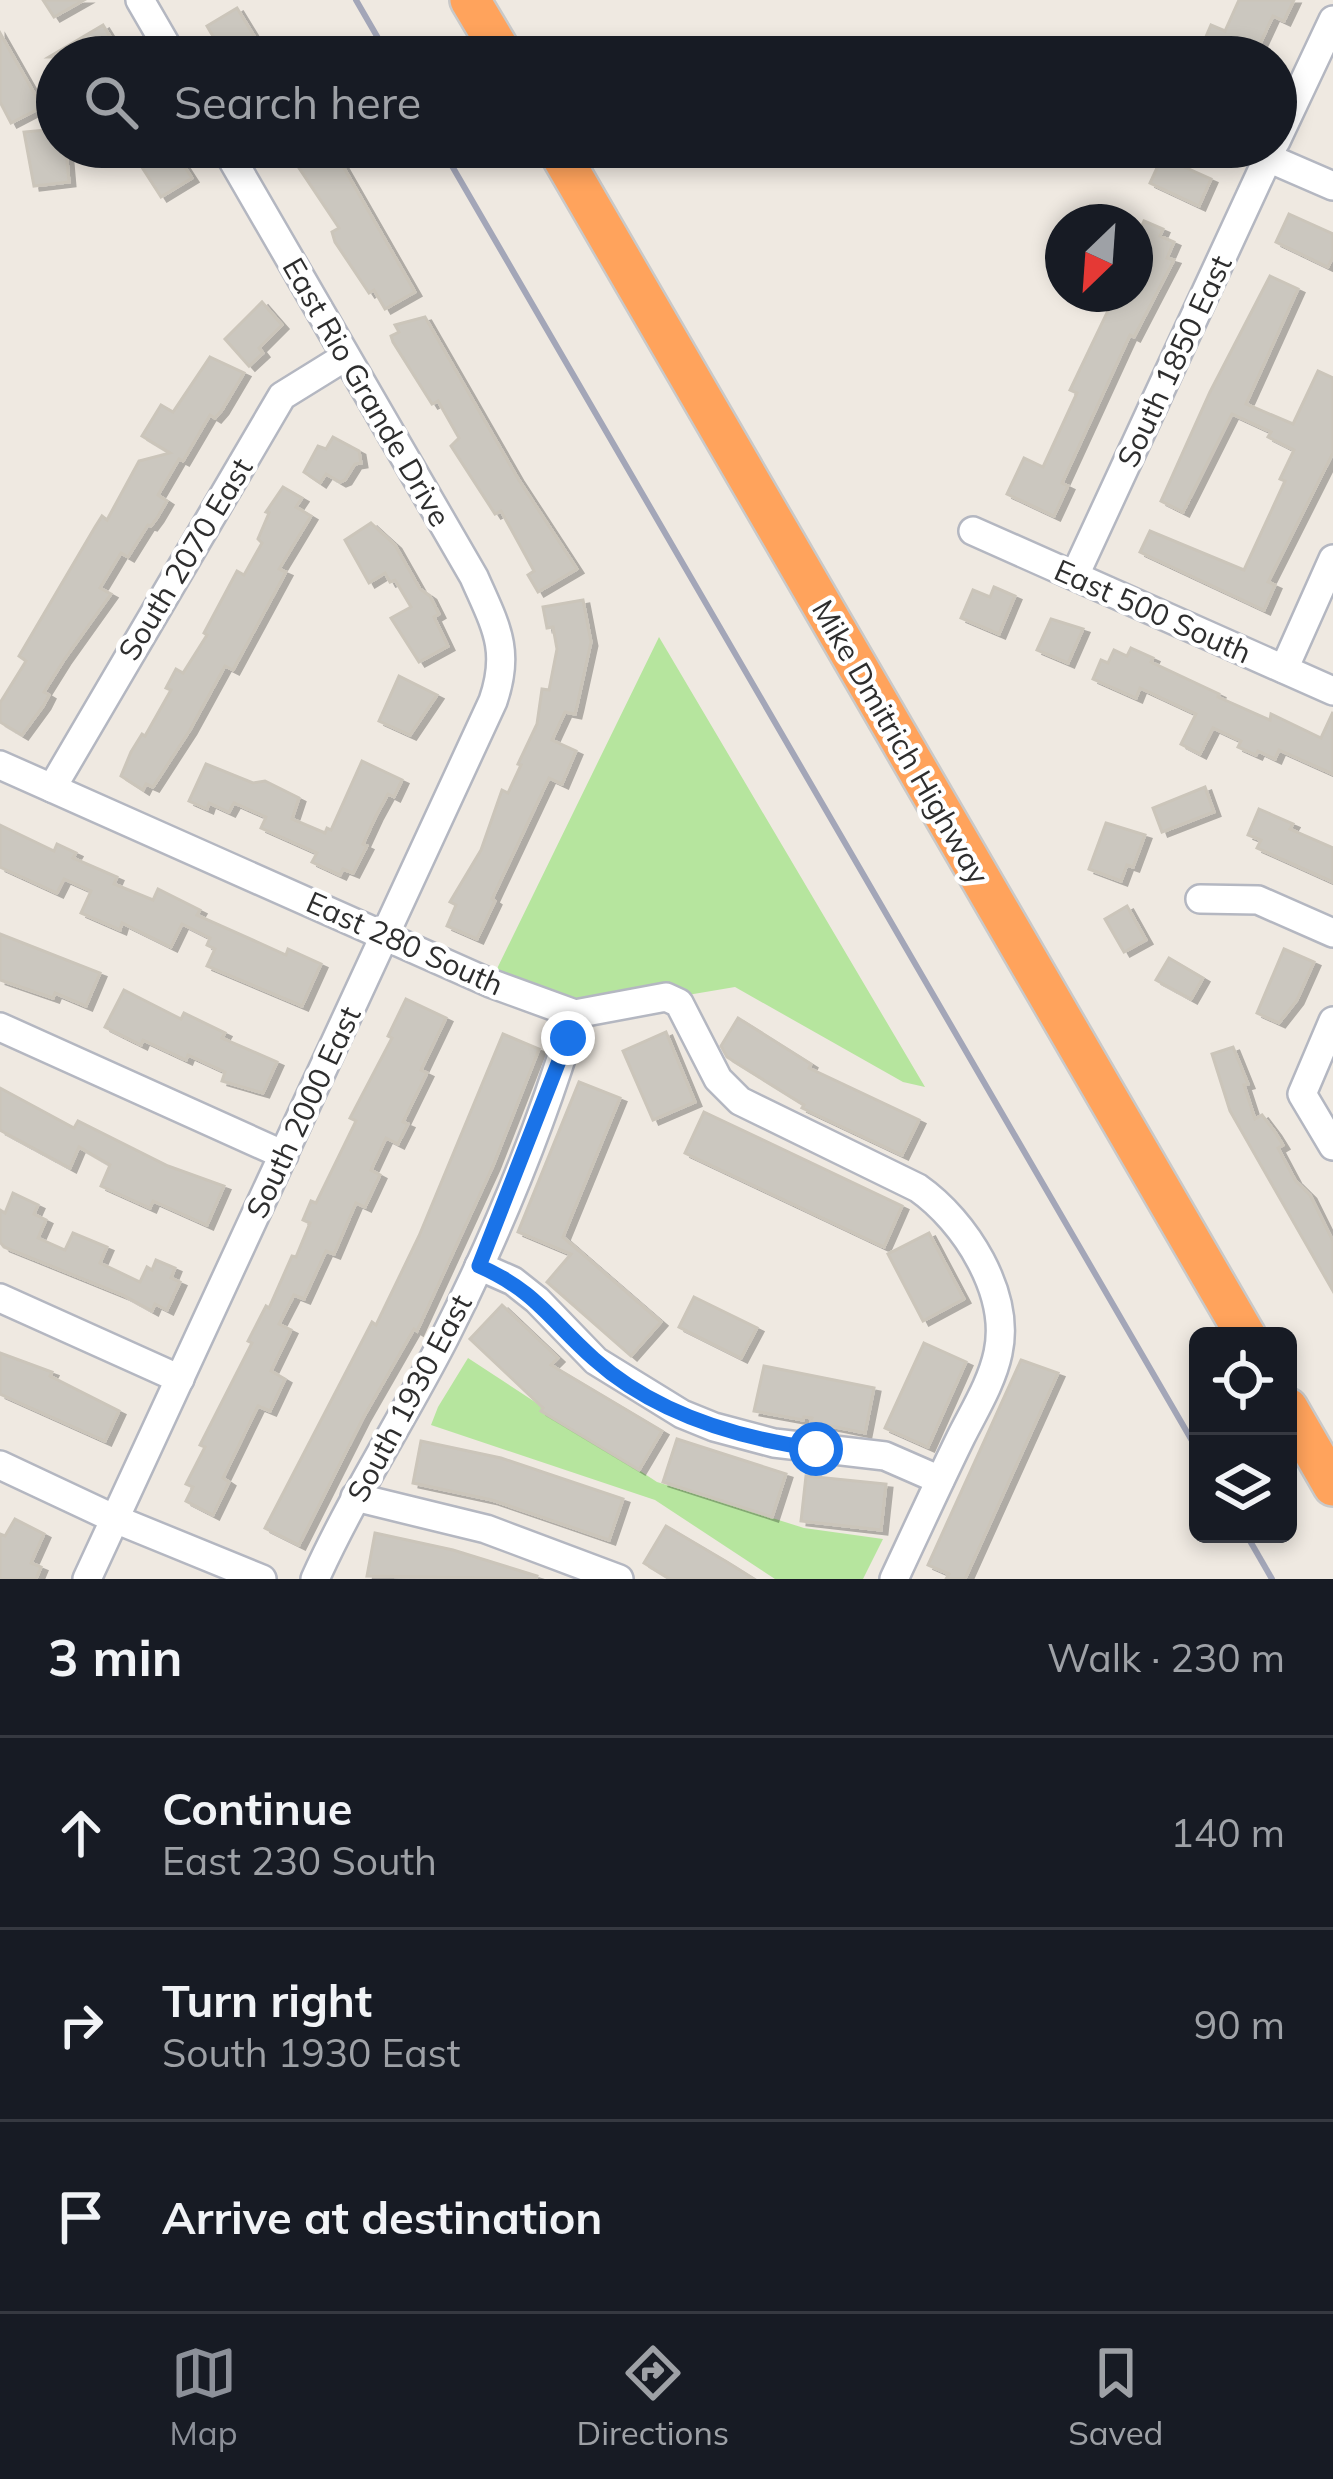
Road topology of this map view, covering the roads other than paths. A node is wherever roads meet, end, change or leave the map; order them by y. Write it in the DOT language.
graph roads {
  1 [pos="140,0"];
  2 [pos="470,0"];
  3 [pos="1333,20"];
  4 [pos="161,36"];
  5 [pos="491,36"];
  6 [pos="1297,88"];
  7 [pos="1297,166"];
  8 [pos="237,168"];
  9 [pos="568,168"];
  10 [pos="1256,168"];
  11 [pos="1333,186"];
  12 [pos="345,357"];
  13 [pos="973,531"];
  14 [pos="1333,560"];
  15 [pos="1075,575"];
  16 [pos="502,641"];
  17 [pos="1284,669"];
  18 [pos="1333,691"];
  19 [pos="0,765"];
  20 [pos="52,788"];
  21 [pos="1200,898"];
  22 [pos="385,934"];
  23 [pos="1333,934"];
  24 [pos="575,1014"];
  25 [pos="1333,1022"];
  26 [pos="0,1027"];
  27 [pos="1333,1146"];
  28 [pos="284,1155"];
  29 [pos="479,1266"];
  30 [pos="0,1298"];
  31 [pos="1241,1327"];
  32 [pos="180,1379"];
  33 [pos="1297,1424"];
  34 [pos="0,1465"];
  35 [pos="940,1480"];
  36 [pos="1333,1486"];
  37 [pos="355,1497"];
  38 [pos="115,1519"];
  39 [pos="87,1579"];
  40 [pos="262,1579"];
  41 [pos="315,1579"];
  42 [pos="619,1579"];
  43 [pos="894,1579"];
  1 -- 4 [label="street"];
  2 -- 5 [label="highway"];
  3 -- 6 [label="street, South 1850 East"];
  7 -- 11 [label="street"];
  8 -- 12 [label="street, East Rio Grande Drive"];
  9 -- 31 [label="highway, Mike Dmitrich Highway"];
  10 -- 15 [label="street, South 1850 East"];
  12 -- 16 [label="street, East Rio Grande Drive"];
  12 -- 20 [label="street, South 2070 East"];
  13 -- 15 [label="street, East 500 South"];
  14 -- 17 [label="street"];
  15 -- 17 [label="street, East 500 South"];
  16 -- 22 [label="street, South 2000 East"];
  17 -- 18 [label="street, East 500 South"];
  19 -- 20 [label="street, East 280 South"];
  20 -- 22 [label="street, East 280 South"];
  21 -- 23 [label="street"];
  22 -- 24 [label="street, East 280 South"];
  22 -- 28 [label="street, South 2000 East"];
  24 -- 29 [label="street, South 1930 East"];
  24 -- 35 [label="street"];
  25 -- 27 [label="street"];
  26 -- 28 [label="street"];
  28 -- 32 [label="street, South 2000 East"];
  29 -- 35 [label="street"];
  29 -- 37 [label="street, South 1930 East"];
  30 -- 32 [label="street"];
  32 -- 38 [label="street, South 2000 East"];
  33 -- 36 [label="highway"];
  34 -- 38 [label="street"];
  35 -- 43 [label="street"];
  37 -- 41 [label="street, South 1930 East"];
  37 -- 42 [label="street"];
  38 -- 39 [label="street, South 2000 East"];
  38 -- 40 [label="street"];
}
